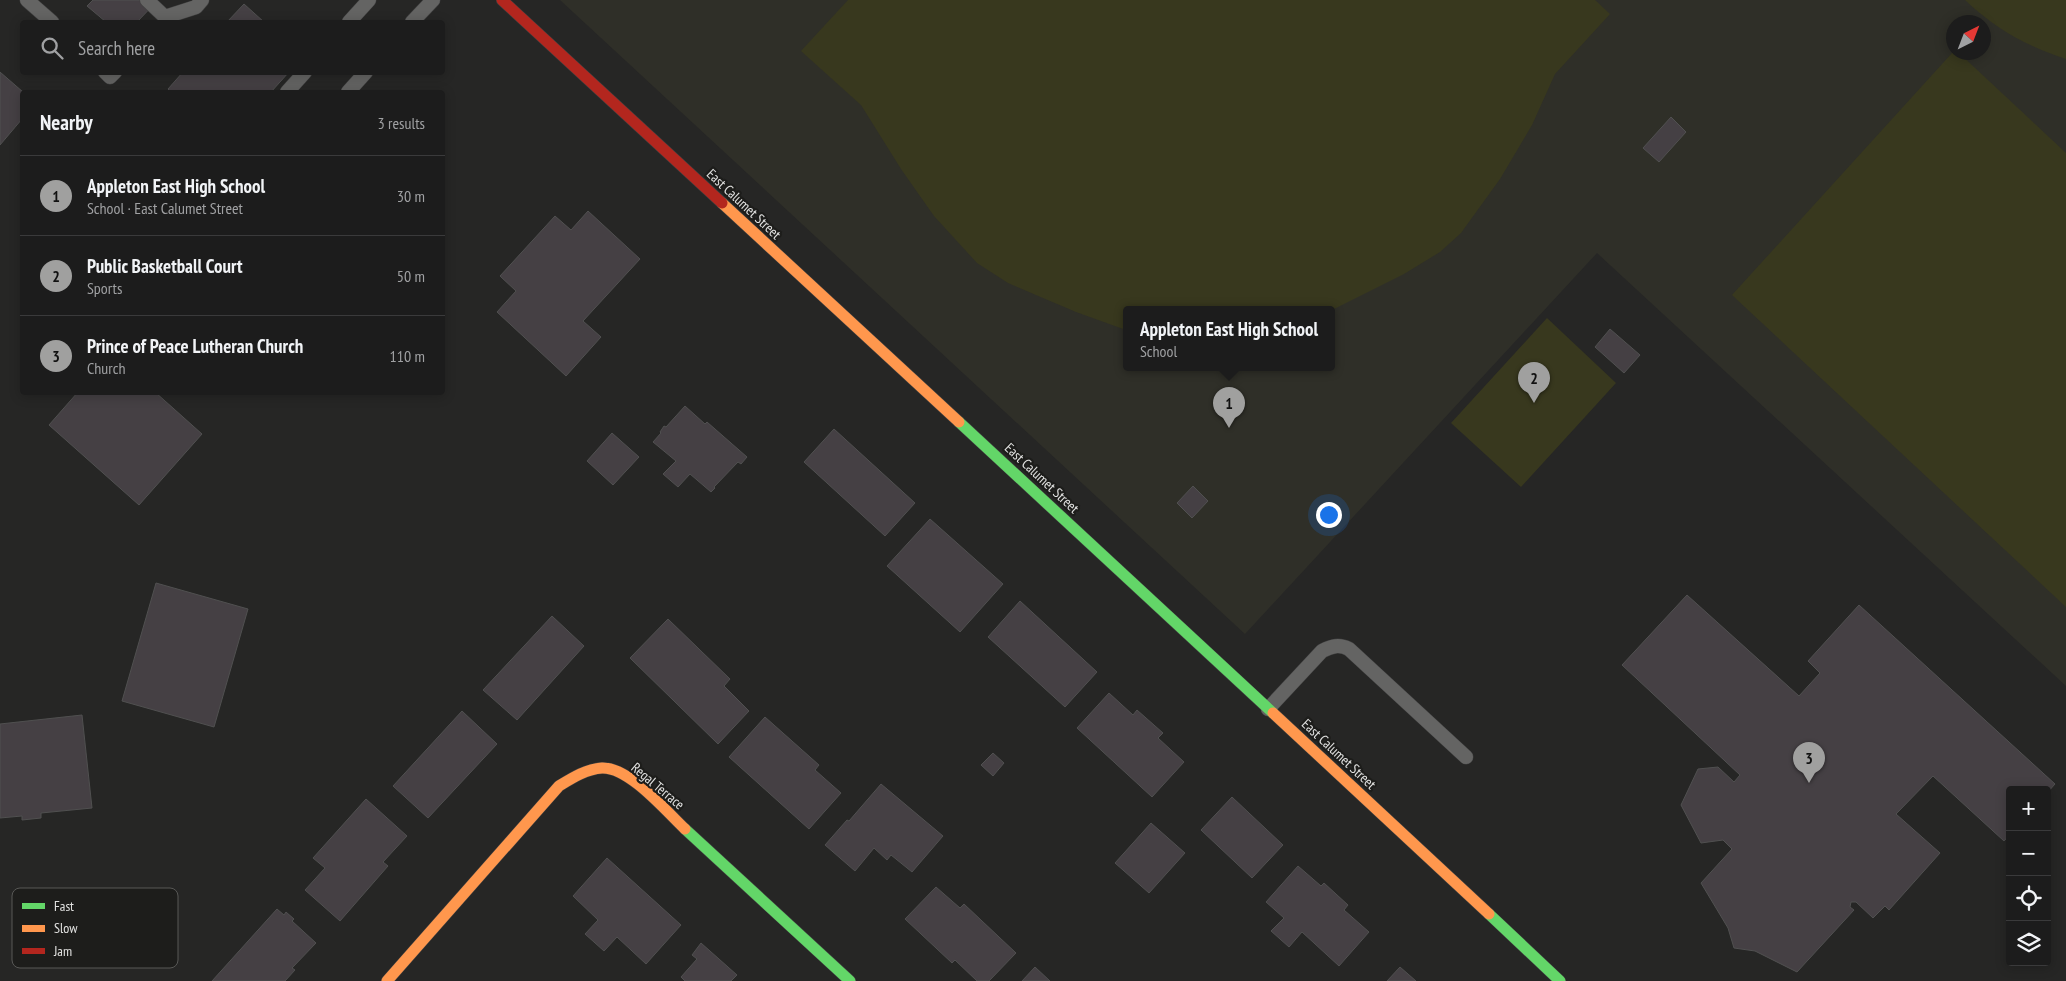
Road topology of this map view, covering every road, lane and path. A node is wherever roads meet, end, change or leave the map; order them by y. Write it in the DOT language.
graph roads {
  1 [pos="28,0"];
  2 [pos="147,0"];
  3 [pos="202,0"];
  4 [pos="369,0"];
  5 [pos="433,0"];
  6 [pos="502,0"];
  7 [pos="50,20"];
  8 [pos="162,20"];
  9 [pos="351,20"];
  10 [pos="414,20"];
  11 [pos="302,75"];
  12 [pos="363,75"];
  13 [pos="289,90"];
  14 [pos="350,90"];
  15 [pos="1268,709"];
  16 [pos="1466,757"];
  17 [pos="387,981"];
  18 [pos="850,981"];
  19 [pos="1560,981"];
  1 -- 7 [label="lane"];
  2 -- 8 [label="lane"];
  3 -- 8 [label="lane"];
  4 -- 9 [label="lane"];
  5 -- 10 [label="lane"];
  6 -- 15 [label="main road, East Calumet Street"];
  11 -- 13 [label="lane"];
  12 -- 14 [label="lane"];
  15 -- 16 [label="lane"];
  15 -- 19 [label="main road, East Calumet Street"];
  17 -- 18 [label="main road, Regal Terrace"];
}
